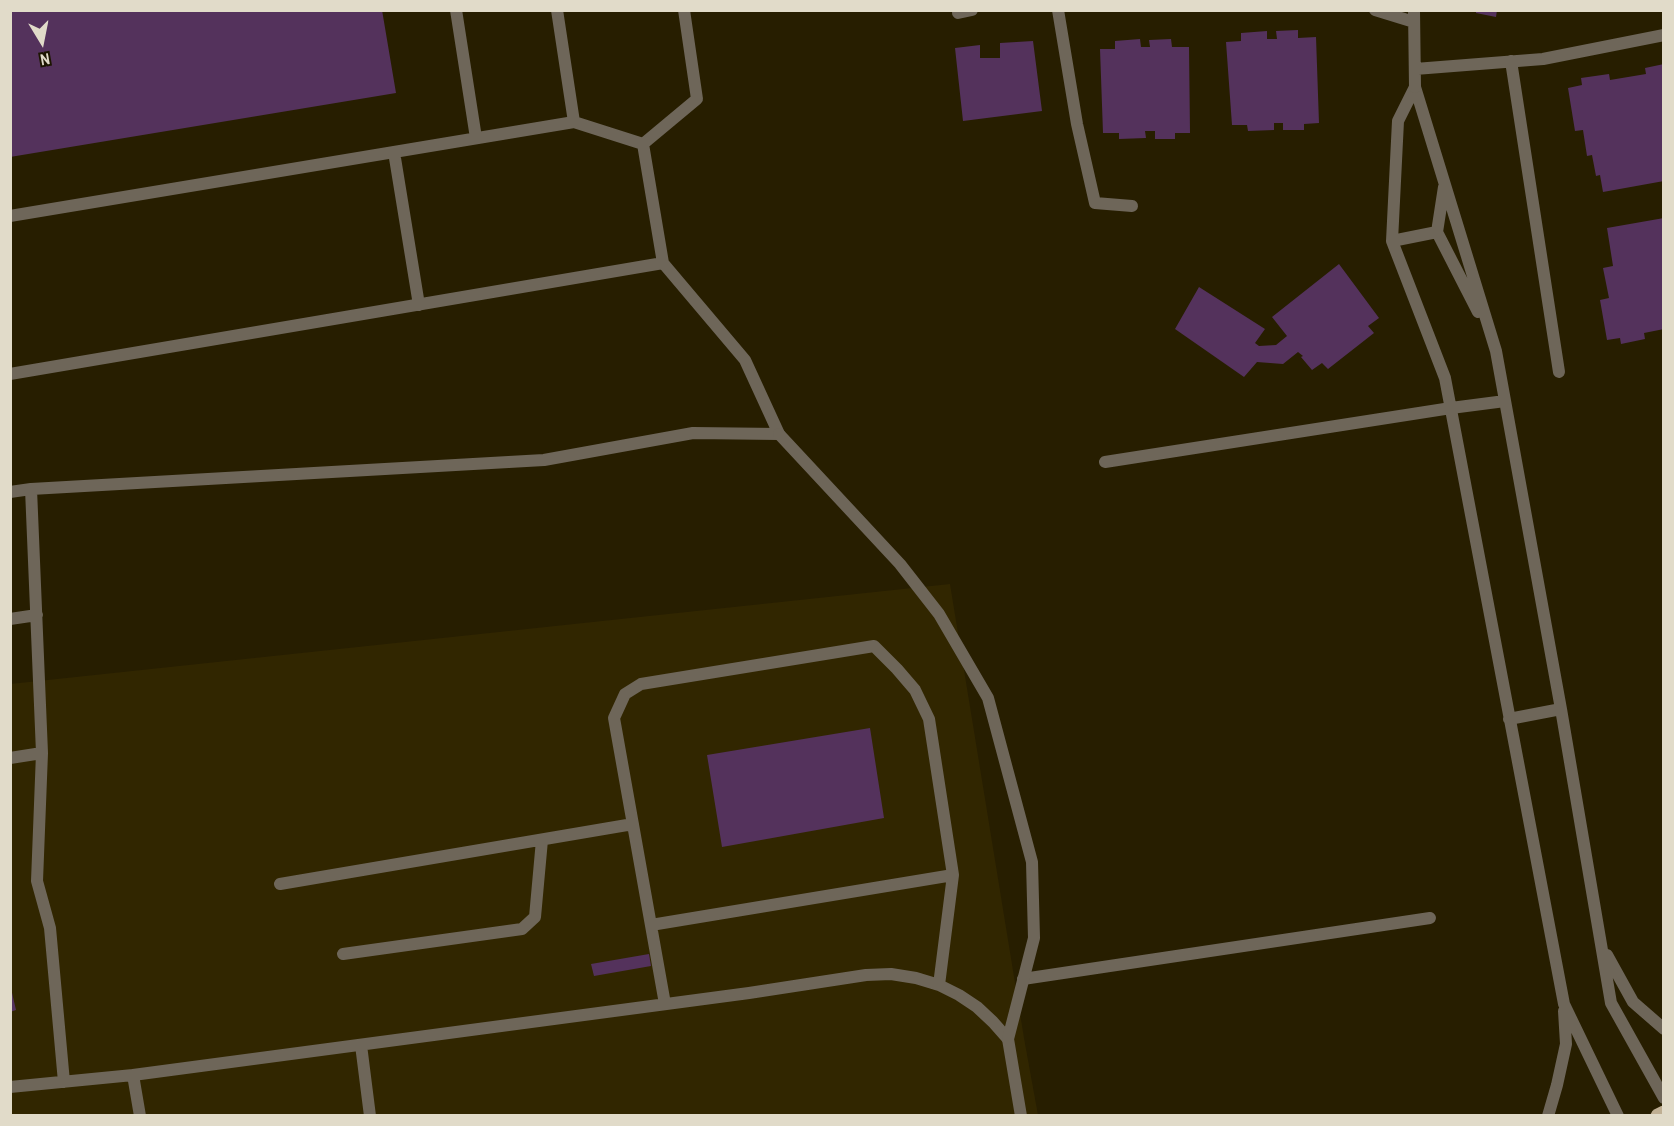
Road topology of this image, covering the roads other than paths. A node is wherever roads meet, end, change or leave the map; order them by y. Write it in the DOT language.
graph roads {
  1 [pos="456,10"];
  2 [pos="557,10"];
  3 [pos="684,10"];
  4 [pos="972,10"];
  5 [pos="1058,10"];
  6 [pos="1375,10"];
  7 [pos="958,13"];
  8 [pos="1414,16"];
  9 [pos="1664,34"];
  10 [pos="1511,61"];
  11 [pos="1415,69"];
  12 [pos="1415,87"];
  13 [pos="574,122"];
  14 [pos="476,138"];
  15 [pos="643,144"];
  16 [pos="394,152"];
  17 [pos="1444,183"];
  18 [pos="1132,206"];
  19 [pos="10,216"];
  20 [pos="1437,232"];
  21 [pos="1392,241"];
  22 [pos="663,263"];
  23 [pos="419,305"];
  24 [pos="1492,339"];
  25 [pos="1559,372"];
  26 [pos="10,374"];
  27 [pos="1505,401"];
  28 [pos="1451,408"];
  29 [pos="779,434"];
  30 [pos="1106,462"];
  31 [pos="30,489"];
  32 [pos="10,492"];
  33 [pos="37,615"];
  34 [pos="10,619"];
  35 [pos="1561,709"];
  36 [pos="1509,719"];
  37 [pos="42,753"];
  38 [pos="10,758"];
  39 [pos="633,824"];
  40 [pos="542,840"];
  41 [pos="953,875"];
  42 [pos="280,884"];
  43 [pos="1430,918"];
  44 [pos="651,925"];
  45 [pos="1601,942"];
  46 [pos="343,954"];
  47 [pos="1023,979"];
  48 [pos="939,985"];
  49 [pos="665,1004"];
  50 [pos="1564,1004"];
  51 [pos="1664,1029"];
  52 [pos="1008,1039"];
  53 [pos="361,1045"];
  54 [pos="133,1075"];
  55 [pos="64,1082"];
  56 [pos="10,1087"];
  57 [pos="1664,1098"];
  58 [pos="1664,1113"];
  59 [pos="140,1116"];
  60 [pos="370,1116"];
  61 [pos="1021,1116"];
  62 [pos="1548,1116"];
  63 [pos="1618,1116"];
  64 [pos="1658,1116"];
  1 -- 14 [label="street"];
  2 -- 13 [label="street"];
  3 -- 15 [label="street"];
  4 -- 7 [label="street"];
  5 -- 18 [label="street"];
  6 -- 8 [label="street"];
  8 -- 11 [label="street"];
  9 -- 10 [label="street"];
  10 -- 11 [label="street"];
  10 -- 25 [label="street"];
  11 -- 12 [label="street"];
  12 -- 17 [label="street"];
  12 -- 21 [label="street"];
  13 -- 14 [label="street"];
  13 -- 15 [label="street"];
  14 -- 16 [label="street"];
  15 -- 22 [label="street"];
  16 -- 19 [label="street"];
  16 -- 23 [label="street"];
  17 -- 20 [label="street"];
  17 -- 24 [label="street"];
  20 -- 21 [label="street"];
  20 -- 24 [label="street"];
  21 -- 28 [label="street"];
  22 -- 23 [label="street"];
  22 -- 29 [label="street"];
  23 -- 26 [label="street"];
  24 -- 27 [label="street"];
  27 -- 28 [label="street"];
  27 -- 35 [label="street"];
  28 -- 30 [label="street"];
  28 -- 36 [label="street"];
  29 -- 31 [label="street"];
  29 -- 47 [label="street"];
  31 -- 32 [label="street"];
  31 -- 33 [label="street"];
  33 -- 34 [label="street"];
  33 -- 37 [label="street"];
  35 -- 36 [label="street"];
  35 -- 45 [label="street"];
  36 -- 50 [label="street"];
  37 -- 38 [label="street"];
  37 -- 55 [label="street"];
  39 -- 40 [label="street"];
  39 -- 41 [label="street"];
  39 -- 44 [label="street"];
  40 -- 42 [label="street"];
  40 -- 46 [label="street"];
  41 -- 44 [label="street"];
  41 -- 48 [label="street"];
  43 -- 47 [label="street"];
  44 -- 49 [label="street"];
  45 -- 51 [label="street"];
  45 -- 57 [label="street"];
  47 -- 52 [label="street"];
  48 -- 49 [label="street"];
  48 -- 52 [label="street"];
  49 -- 53 [label="street"];
  50 -- 62 [label="street"];
  50 -- 63 [label="street"];
  52 -- 61 [label="street"];
  53 -- 54 [label="street"];
  53 -- 60 [label="street"];
  54 -- 55 [label="street"];
  54 -- 59 [label="street"];
  55 -- 56 [label="street"];
  58 -- 64 [label="main road"];
}
